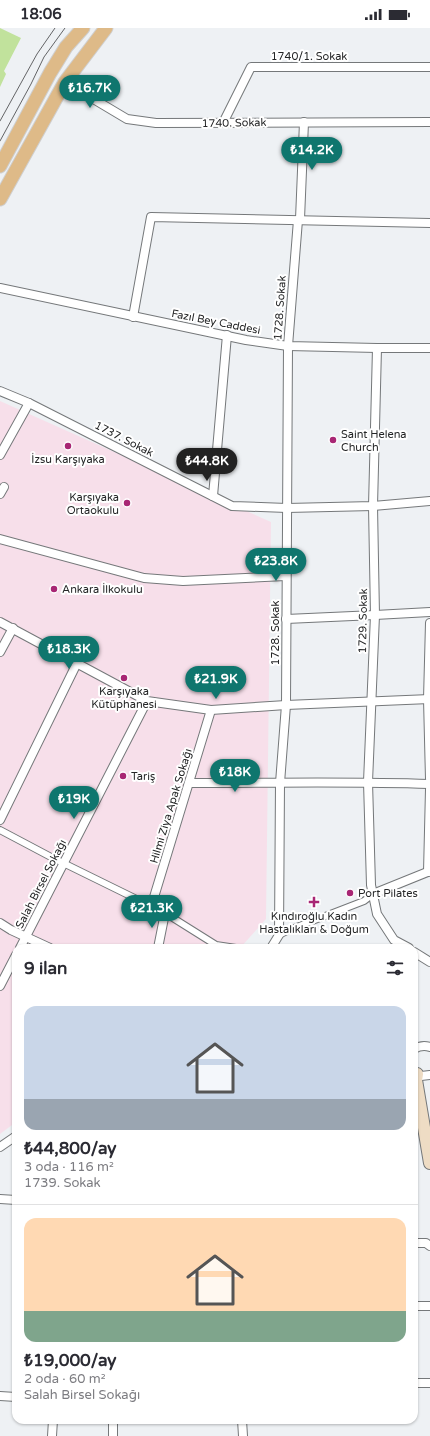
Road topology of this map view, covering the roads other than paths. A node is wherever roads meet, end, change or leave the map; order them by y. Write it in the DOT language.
graph roads {
  1 [pos="83,28"];
  2 [pos="106,28"];
  3 [pos="66,47"];
  4 [pos="80,62"];
  5 [pos="430,67"];
  6 [pos="50,73"];
  7 [pos="65,82"];
  8 [pos="37,97"];
  9 [pos="52,106"];
  10 [pos="304,122"];
  11 [pos="430,122"];
  12 [pos="223,123"];
  13 [pos="0,166"];
  14 [pos="0,199"];
  15 [pos="299,220"];
  16 [pos="430,223"];
  17 [pos="0,288"];
  18 [pos="133,317"];
  19 [pos="227,335"];
  20 [pos="288,346"];
  21 [pos="376,348"];
  22 [pos="430,348"];
  23 [pos="0,391"];
  24 [pos="29,403"];
  25 [pos="0,455"];
  26 [pos="213,496"];
  27 [pos="430,501"];
  28 [pos="373,506"];
  29 [pos="287,508"];
  30 [pos="0,539"];
  31 [pos="286,576"];
  32 [pos="430,612"];
  33 [pos="375,615"];
  34 [pos="286,618"];
  35 [pos="0,622"];
  36 [pos="430,623"];
  37 [pos="13,628"];
  38 [pos="0,652"];
  39 [pos="77,663"];
  40 [pos="429,699"];
  41 [pos="147,701"];
  42 [pos="372,702"];
  43 [pos="286,705"];
  44 [pos="211,710"];
  45 [pos="430,779"];
  46 [pos="368,782"];
  47 [pos="190,783"];
  48 [pos="280,783"];
  49 [pos="430,784"];
  50 [pos="430,789"];
  51 [pos="0,820"];
  52 [pos="0,830"];
  53 [pos="63,863"];
  54 [pos="429,872"];
  55 [pos="374,894"];
  56 [pos="151,907"];
  57 [pos="165,914"];
  58 [pos="0,923"];
  59 [pos="279,935"];
  60 [pos="26,936"];
  61 [pos="22,944"];
  62 [pos="42,944"];
  63 [pos="159,944"];
  64 [pos="216,944"];
  65 [pos="273,944"];
  66 [pos="401,944"];
  67 [pos="418,954"];
  68 [pos="430,962"];
  69 [pos="12,963"];
  70 [pos="0,986"];
  71 [pos="418,1047"];
  72 [pos="430,1047"];
  73 [pos="418,1074"];
  74 [pos="430,1075"];
  75 [pos="418,1091"];
  76 [pos="12,1139"];
  77 [pos="0,1148"];
  78 [pos="430,1163"];
  79 [pos="0,1199"];
  80 [pos="12,1200"];
  81 [pos="418,1243"];
  82 [pos="430,1246"];
  83 [pos="418,1306"];
  84 [pos="430,1306"];
  85 [pos="418,1383"];
  86 [pos="430,1383"];
  87 [pos="0,1396"];
  88 [pos="12,1397"];
  89 [pos="53,1424"];
  90 [pos="113,1424"];
  91 [pos="242,1424"];
  92 [pos="52,1436"];
  93 [pos="113,1436"];
  94 [pos="244,1436"];
  1 -- 3 [label="main road"];
  2 -- 4 [label="main road"];
  3 -- 4 [label="main road"];
  3 -- 6 [label="main road"];
  4 -- 7 [label="main road"];
  5 -- 12 [label="street, 1740/1. Sokak"];
  6 -- 7 [label="main road, 1740. Sokak"];
  6 -- 8 [label="main road"];
  7 -- 9 [label="main road"];
  7 -- 12 [label="street, 1740. Sokak"];
  8 -- 9 [label="main road"];
  8 -- 13 [label="main road"];
  9 -- 14 [label="main road"];
  10 -- 11 [label="street, 1740. Sokak"];
  10 -- 12 [label="street, 1740. Sokak"];
  10 -- 15 [label="street, 1728. Sokak"];
  15 -- 16 [label="street"];
  15 -- 18 [label="street"];
  15 -- 20 [label="street, 1728. Sokak"];
  17 -- 18 [label="street, Fazıl Bey Caddesi"];
  18 -- 19 [label="street, Fazıl Bey Caddesi"];
  19 -- 20 [label="street, Fazıl Bey Caddesi"];
  19 -- 26 [label="street"];
  20 -- 21 [label="street, Fazıl Bey Caddesi"];
  20 -- 29 [label="street, 1728. Sokak"];
  21 -- 22 [label="street, Fazıl Bey Caddesi"];
  21 -- 28 [label="street, 1729. Sokak"];
  23 -- 24 [label="street, 1737. Sokak"];
  24 -- 25 [label="street"];
  24 -- 26 [label="street, 1737. Sokak"];
  26 -- 29 [label="street, 1737. Sokak"];
  27 -- 28 [label="street, 1737. Sokak"];
  28 -- 29 [label="street, 1737. Sokak"];
  28 -- 33 [label="street, 1729. Sokak"];
  29 -- 31 [label="street, 1728. Sokak"];
  30 -- 31 [label="street"];
  31 -- 34 [label="street, 1728. Sokak"];
  32 -- 33 [label="street"];
  33 -- 34 [label="street"];
  33 -- 42 [label="street, 1729. Sokak"];
  34 -- 43 [label="street, 1728. Sokak"];
  35 -- 37 [label="street"];
  36 -- 40 [label="street"];
  37 -- 38 [label="street"];
  37 -- 39 [label="street"];
  39 -- 41 [label="street"];
  39 -- 51 [label="street"];
  40 -- 42 [label="street"];
  40 -- 45 [label="street"];
  41 -- 44 [label="street"];
  41 -- 53 [label="street, Salah Birsel Sokağı"];
  42 -- 43 [label="street"];
  42 -- 46 [label="street, 1729. Sokak"];
  43 -- 44 [label="street"];
  43 -- 48 [label="street, 1728. Sokak"];
  44 -- 47 [label="street, Hilmi Ziya Apak Sokağı"];
  46 -- 48 [label="street"];
  46 -- 49 [label="street"];
  46 -- 55 [label="street, 1729. Sokak"];
  47 -- 48 [label="street"];
  47 -- 56 [label="street, Hilmi Ziya Apak Sokağı"];
  48 -- 59 [label="street, 1728. Sokak"];
  50 -- 54 [label="street"];
  52 -- 53 [label="street"];
  53 -- 56 [label="street"];
  53 -- 60 [label="street, Salah Birsel Sokağı"];
  54 -- 55 [label="street"];
  55 -- 59 [label="street"];
  55 -- 66 [label="street, 1729. Sokak"];
  56 -- 57 [label="street"];
  57 -- 63 [label="street"];
  57 -- 64 [label="street"];
  58 -- 60 [label="street"];
  59 -- 65 [label="street"];
  60 -- 61 [label="street, Salah Birsel Sokağı"];
  60 -- 62 [label="street"];
  67 -- 68 [label="street"];
  69 -- 70 [label="street"];
  71 -- 72 [label="street"];
  73 -- 74 [label="street"];
  75 -- 78 [label="main road"];
  76 -- 77 [label="street"];
  79 -- 80 [label="street"];
  81 -- 82 [label="street"];
  83 -- 84 [label="street"];
  85 -- 86 [label="street"];
  87 -- 88 [label="street"];
  89 -- 92 [label="street"];
  90 -- 93 [label="street"];
  91 -- 94 [label="street"];
}
